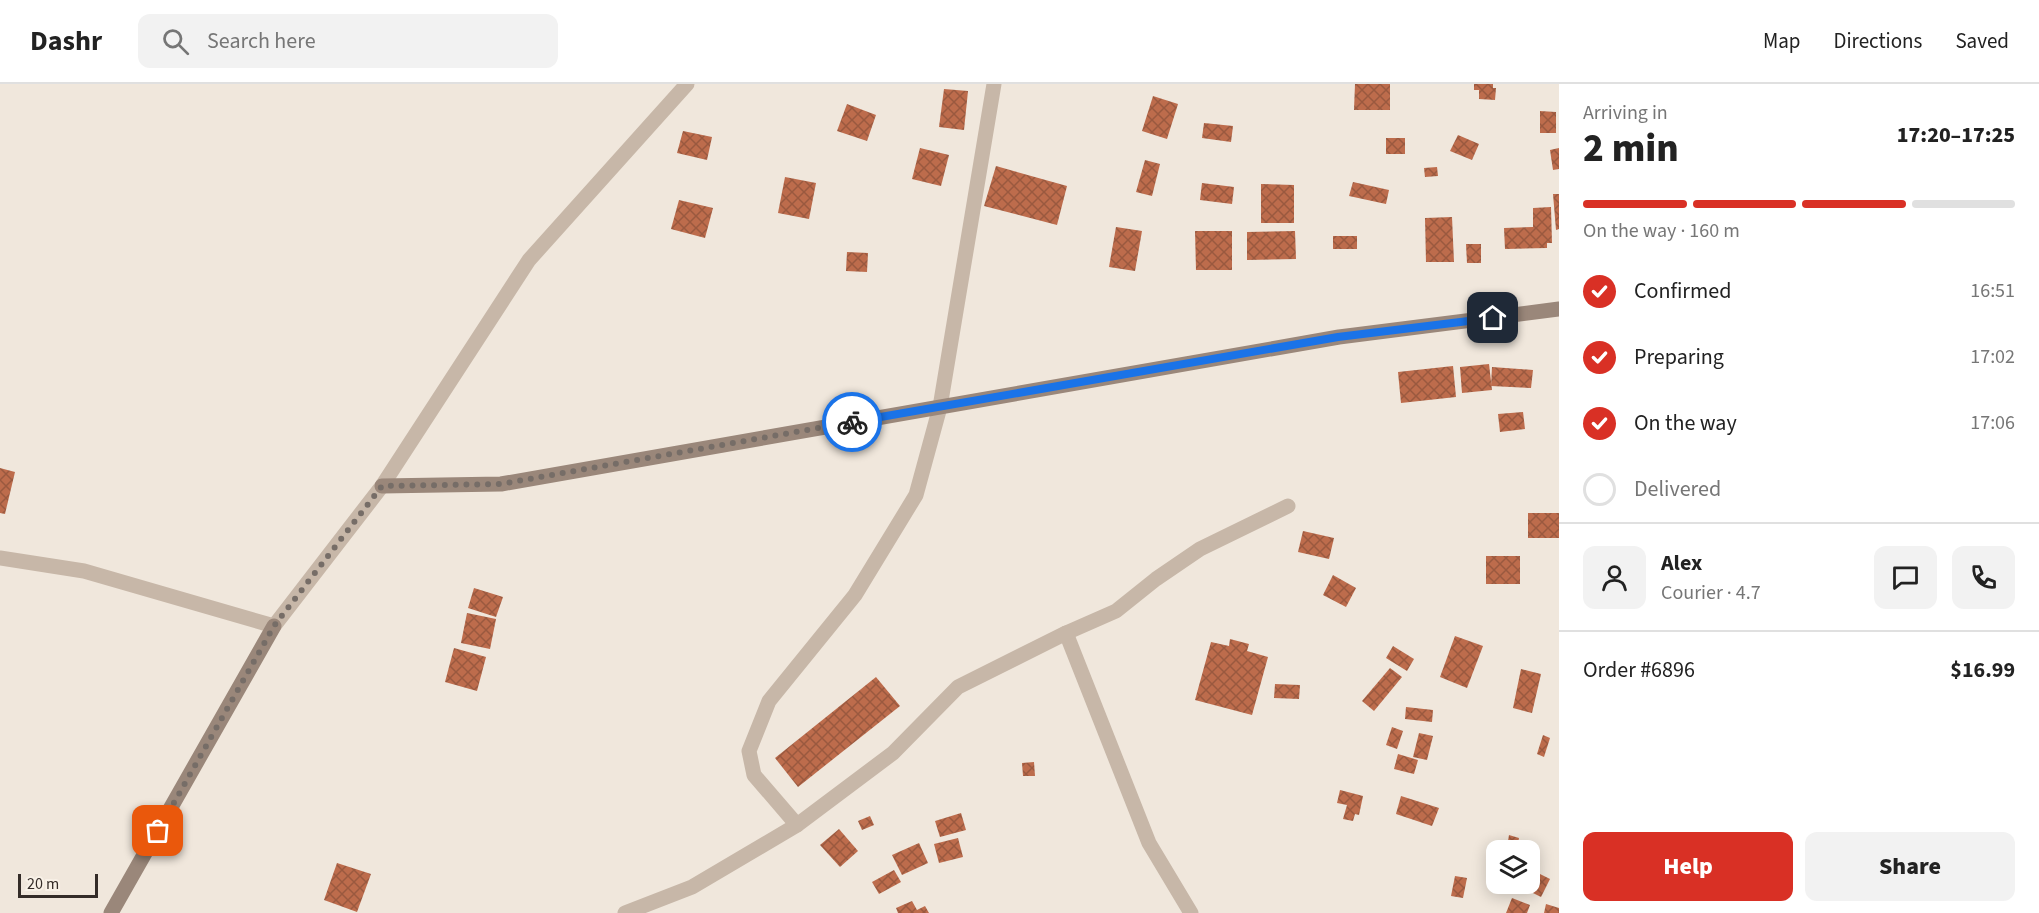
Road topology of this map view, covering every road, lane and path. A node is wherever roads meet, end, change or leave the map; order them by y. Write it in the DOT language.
graph roads {
  1 [pos="687,84"];
  2 [pos="994,84"];
  3 [pos="1559,309"];
  4 [pos="940,407"];
  5 [pos="382,486"];
  6 [pos="1288,507"];
  7 [pos="0,558"];
  8 [pos="274,626"];
  9 [pos="1066,633"];
  10 [pos="797,825"];
  11 [pos="111,913"];
  12 [pos="625,913"];
  13 [pos="1191,913"];
  1 -- 5 [label="street"];
  2 -- 4 [label="street"];
  3 -- 4 [label="street"];
  4 -- 5 [label="street"];
  4 -- 10 [label="street"];
  5 -- 8 [label="street"];
  6 -- 9 [label="street"];
  7 -- 8 [label="street"];
  8 -- 11 [label="street"];
  9 -- 10 [label="street"];
  9 -- 13 [label="street"];
  10 -- 12 [label="street"];
}
